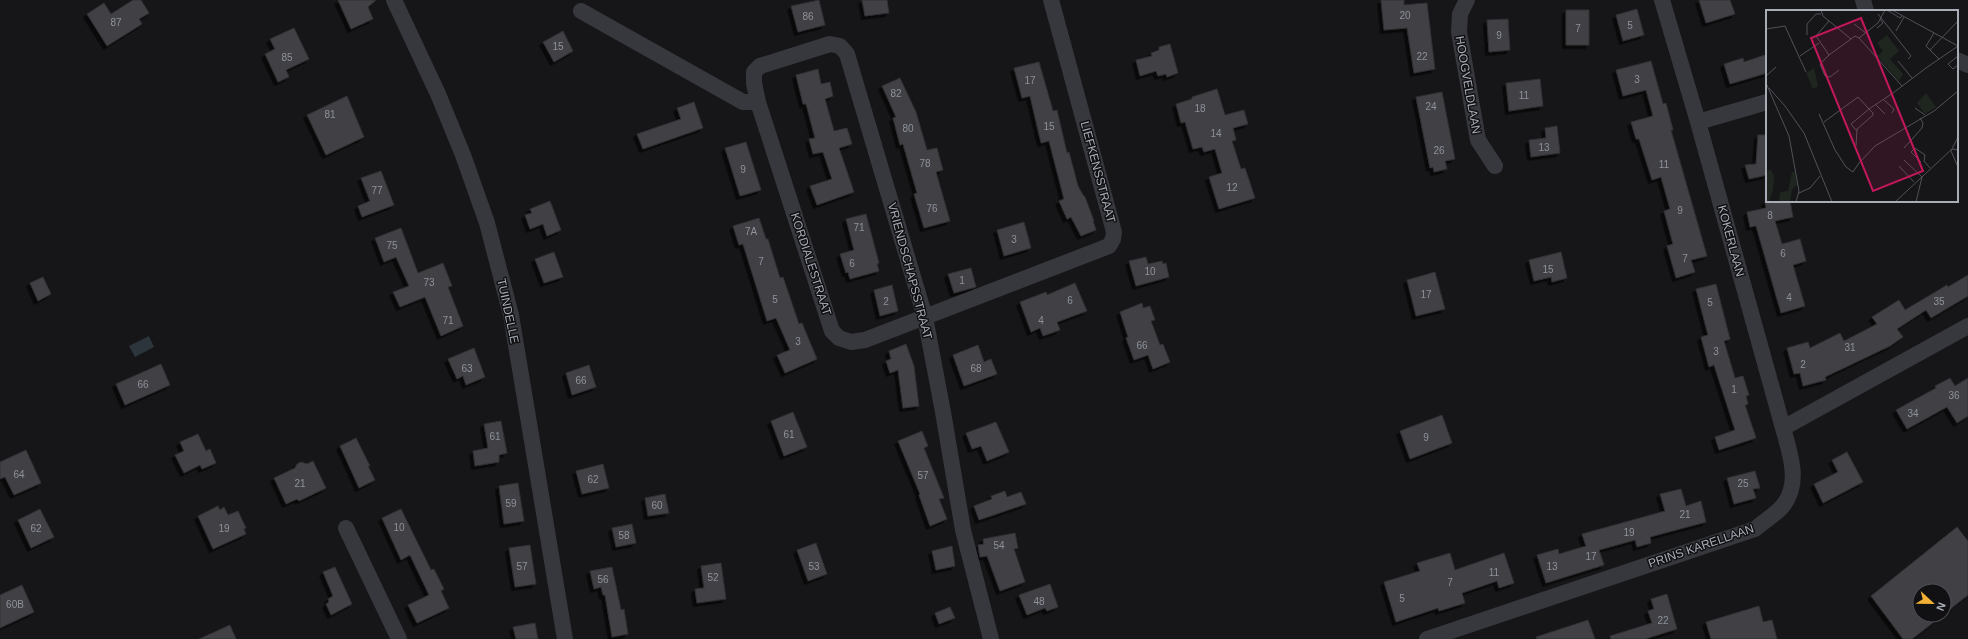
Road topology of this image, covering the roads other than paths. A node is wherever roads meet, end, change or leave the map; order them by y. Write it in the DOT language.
graph roads {
  1 [pos="394,0"];
  2 [pos="1051,0"];
  3 [pos="1467,0"];
  4 [pos="1662,0"];
  5 [pos="1864,0"];
  6 [pos="1866,10"];
  7 [pos="581,12"];
  8 [pos="1958,60"];
  9 [pos="1968,65"];
  10 [pos="754,72"];
  11 [pos="758,102"];
  12 [pos="1766,102"];
  13 [pos="1698,122"];
  14 [pos="1495,166"];
  15 [pos="925,317"];
  16 [pos="1968,326"];
  17 [pos="1783,428"];
  18 [pos="346,528"];
  19 [pos="399,639"];
  20 [pos="565,639"];
  21 [pos="991,639"];
  22 [pos="1427,639"];
  1 -- 20 [label="street, TUINDELLE"];
  2 -- 15 [label="street, LIEFKENSSTRAAT"];
  3 -- 14 [label="street, HOOGVELDLAAN"];
  4 -- 13 [label="street"];
  5 -- 6 [label="street"];
  7 -- 11 [label="street"];
  8 -- 9 [label="street"];
  10 -- 11 [label="street, KORDIALESTRAAT"];
  10 -- 15 [label="street, VRIENDSCHAPSSTRAAT"];
  11 -- 15 [label="street, KORDIALESTRAAT"];
  12 -- 13 [label="street"];
  13 -- 17 [label="street, KOKERLAAN"];
  15 -- 21 [label="street, VRIENDSCHAPSSTRAAT"];
  16 -- 17 [label="street"];
  17 -- 22 [label="street, PRINS KARELLAAN"];
  18 -- 19 [label="street"];
}
